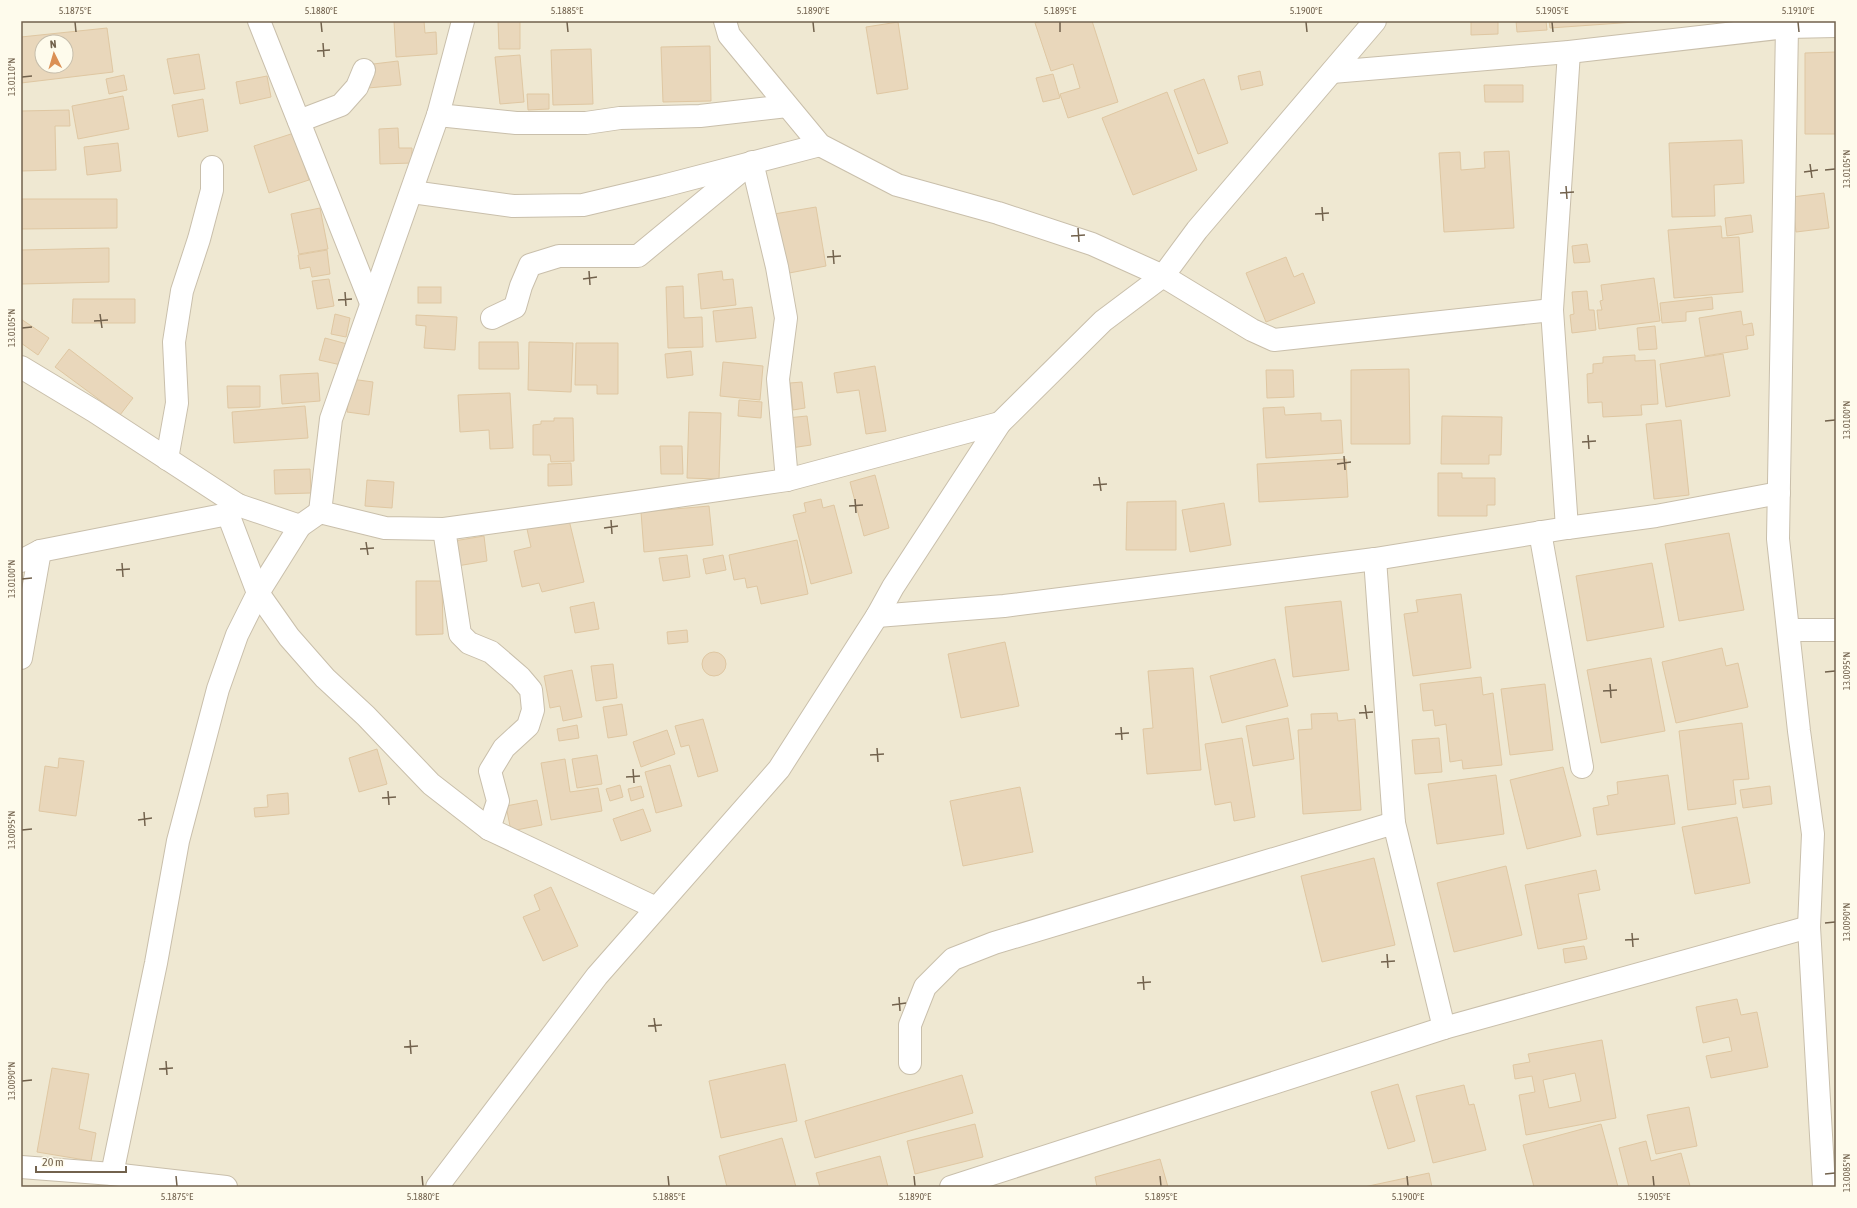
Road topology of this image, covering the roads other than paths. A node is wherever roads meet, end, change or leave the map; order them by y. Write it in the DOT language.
graph roads {
  1 [pos="260,21"];
  2 [pos="463,21"];
  3 [pos="725,21"];
  4 [pos="1375,21"];
  5 [pos="1836,26"];
  6 [pos="1787,27"];
  7 [pos="1569,52"];
  8 [pos="364,70"];
  9 [pos="1332,72"];
  10 [pos="787,106"];
  11 [pos="438,115"];
  12 [pos="299,121"];
  13 [pos="820,145"];
  14 [pos="752,162"];
  15 [pos="212,167"];
  16 [pos="412,192"];
  17 [pos="1164,276"];
  18 [pos="371,303"];
  19 [pos="1552,310"];
  20 [pos="492,318"];
  21 [pos="21,367"];
  22 [pos="1000,423"];
  23 [pos="167,458"];
  24 [pos="787,480"];
  25 [pos="1779,493"];
  26 [pos="233,509"];
  27 [pos="320,512"];
  28 [pos="300,526"];
  29 [pos="1567,528"];
  30 [pos="444,529"];
  31 [pos="1540,532"];
  32 [pos="40,551"];
  33 [pos="1375,559"];
  34 [pos="21,561"];
  35 [pos="258,593"];
  36 [pos="877,616"];
  37 [pos="1789,630"];
  38 [pos="1836,630"];
  39 [pos="21,658"];
  40 [pos="1582,767"];
  41 [pos="1394,823"];
  42 [pos="489,829"];
  43 [pos="656,908"];
  44 [pos="1809,927"];
  45 [pos="1444,1028"];
  46 [pos="910,1063"];
  47 [pos="21,1167"];
  48 [pos="112,1174"];
  49 [pos="226,1187"];
  50 [pos="437,1187"];
  51 [pos="951,1187"];
  52 [pos="1821,1187"];
  1 -- 12 [label="street"];
  2 -- 11 [label="street"];
  3 -- 10 [label="street"];
  4 -- 9 [label="street"];
  5 -- 6 [label="street"];
  6 -- 7 [label="street"];
  6 -- 25 [label="street"];
  7 -- 9 [label="street"];
  7 -- 19 [label="street"];
  8 -- 12 [label="street"];
  9 -- 17 [label="street"];
  10 -- 11 [label="street"];
  10 -- 13 [label="street"];
  11 -- 16 [label="street"];
  12 -- 18 [label="street"];
  13 -- 14 [label="street"];
  13 -- 17 [label="street"];
  14 -- 16 [label="street"];
  14 -- 20 [label="street"];
  14 -- 24 [label="street"];
  15 -- 23 [label="street"];
  16 -- 18 [label="street"];
  17 -- 19 [label="street"];
  17 -- 22 [label="street"];
  18 -- 27 [label="street"];
  19 -- 29 [label="street"];
  21 -- 23 [label="street"];
  22 -- 24 [label="street"];
  22 -- 36 [label="street"];
  23 -- 26 [label="street"];
  24 -- 30 [label="street"];
  25 -- 29 [label="street"];
  25 -- 37 [label="street"];
  26 -- 28 [label="street"];
  26 -- 32 [label="street"];
  26 -- 35 [label="street"];
  27 -- 28 [label="street"];
  27 -- 30 [label="street"];
  28 -- 35 [label="street"];
  29 -- 31 [label="street"];
  30 -- 42 [label="street"];
  31 -- 33 [label="street"];
  31 -- 40 [label="street"];
  32 -- 34 [label="street"];
  32 -- 39 [label="street"];
  33 -- 36 [label="street"];
  33 -- 41 [label="street"];
  35 -- 42 [label="street"];
  35 -- 48 [label="street"];
  36 -- 43 [label="street"];
  37 -- 38 [label="street"];
  37 -- 44 [label="street"];
  41 -- 45 [label="street"];
  41 -- 46 [label="street"];
  42 -- 43 [label="street"];
  43 -- 50 [label="street"];
  44 -- 45 [label="street"];
  44 -- 52 [label="street"];
  45 -- 51 [label="street"];
  47 -- 48 [label="street"];
  48 -- 49 [label="street"];
}
